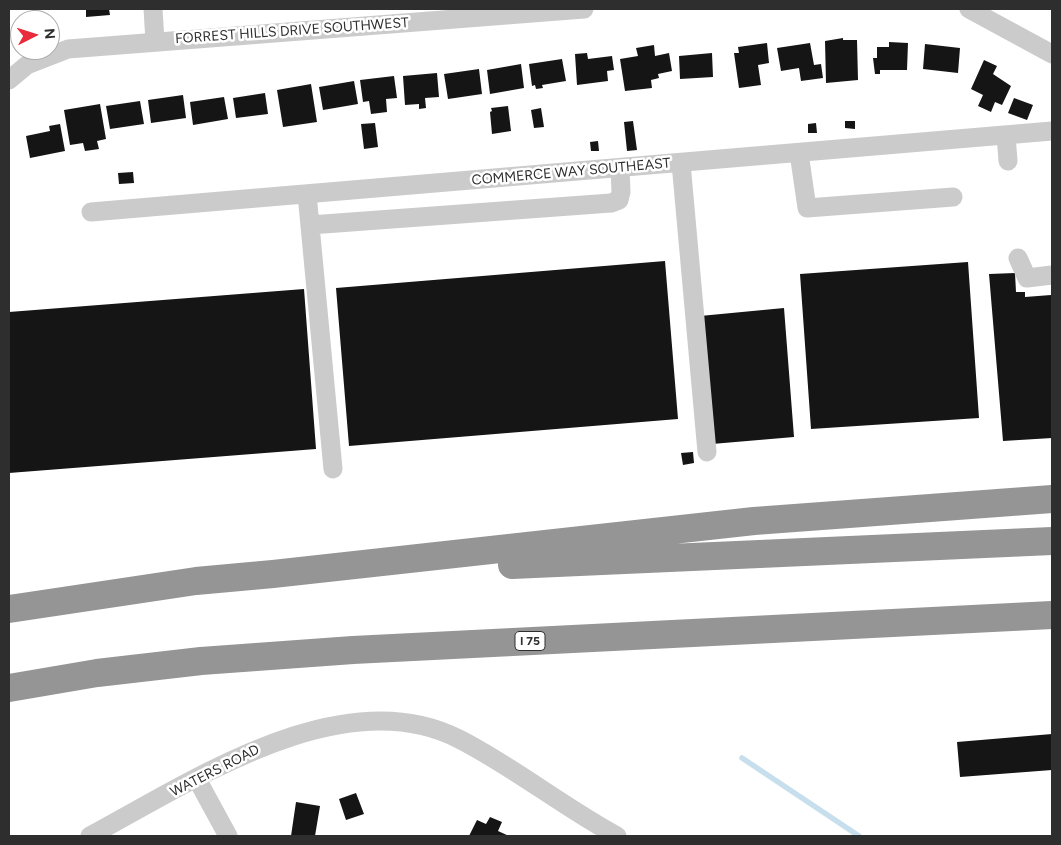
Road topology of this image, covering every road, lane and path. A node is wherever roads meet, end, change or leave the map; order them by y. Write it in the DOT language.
graph roads {
  1 [pos="153,9"];
  2 [pos="584,9"];
  3 [pos="969,9"];
  4 [pos="444,14"];
  5 [pos="155,41"];
  6 [pos="1052,54"];
  7 [pos="9,80"];
  8 [pos="1052,131"];
  9 [pos="1006,135"];
  10 [pos="799,153"];
  11 [pos="1008,161"];
  12 [pos="681,162"];
  13 [pos="620,168"];
  14 [pos="307,194"];
  15 [pos="953,197"];
  16 [pos="91,212"];
  17 [pos="310,225"];
  18 [pos="1018,258"];
  19 [pos="1052,275"];
  20 [pos="707,452"];
  21 [pos="334,469"];
  22 [pos="1052,499"];
  23 [pos="1052,541"];
  24 [pos="273,574"];
  25 [pos="9,609"];
  26 [pos="1052,615"];
  27 [pos="9,688"];
  28 [pos="197,779"];
  29 [pos="90,836"];
  30 [pos="228,836"];
  31 [pos="617,836"];
  1 -- 5 [label="street"];
  2 -- 4 [label="street, FORREST HILLS DRIVE SOUTHWEST"];
  3 -- 6 [label="street"];
  4 -- 5 [label="street, FORREST HILLS DRIVE SOUTHWEST"];
  5 -- 7 [label="street, FORREST HILLS DRIVE SOUTHWEST"];
  8 -- 9 [label="street, COMMERCE WAY SOUTHEAST"];
  9 -- 10 [label="street, COMMERCE WAY SOUTHEAST"];
  9 -- 11 [label="street"];
  10 -- 12 [label="street, COMMERCE WAY SOUTHEAST"];
  10 -- 15 [label="street"];
  12 -- 13 [label="street, COMMERCE WAY SOUTHEAST"];
  12 -- 20 [label="street"];
  13 -- 14 [label="street, COMMERCE WAY SOUTHEAST"];
  13 -- 17 [label="street"];
  14 -- 16 [label="street, COMMERCE WAY SOUTHEAST"];
  14 -- 17 [label="street"];
  17 -- 21 [label="street"];
  18 -- 19 [label="street"];
  22 -- 24 [label="highway"];
  23 -- 24 [label="highway"];
  24 -- 25 [label="highway"];
  26 -- 27 [label="highway, I 75"];
  28 -- 29 [label="street, WATERS ROAD"];
  28 -- 30 [label="street"];
  28 -- 31 [label="street, WATERS ROAD"];
}
